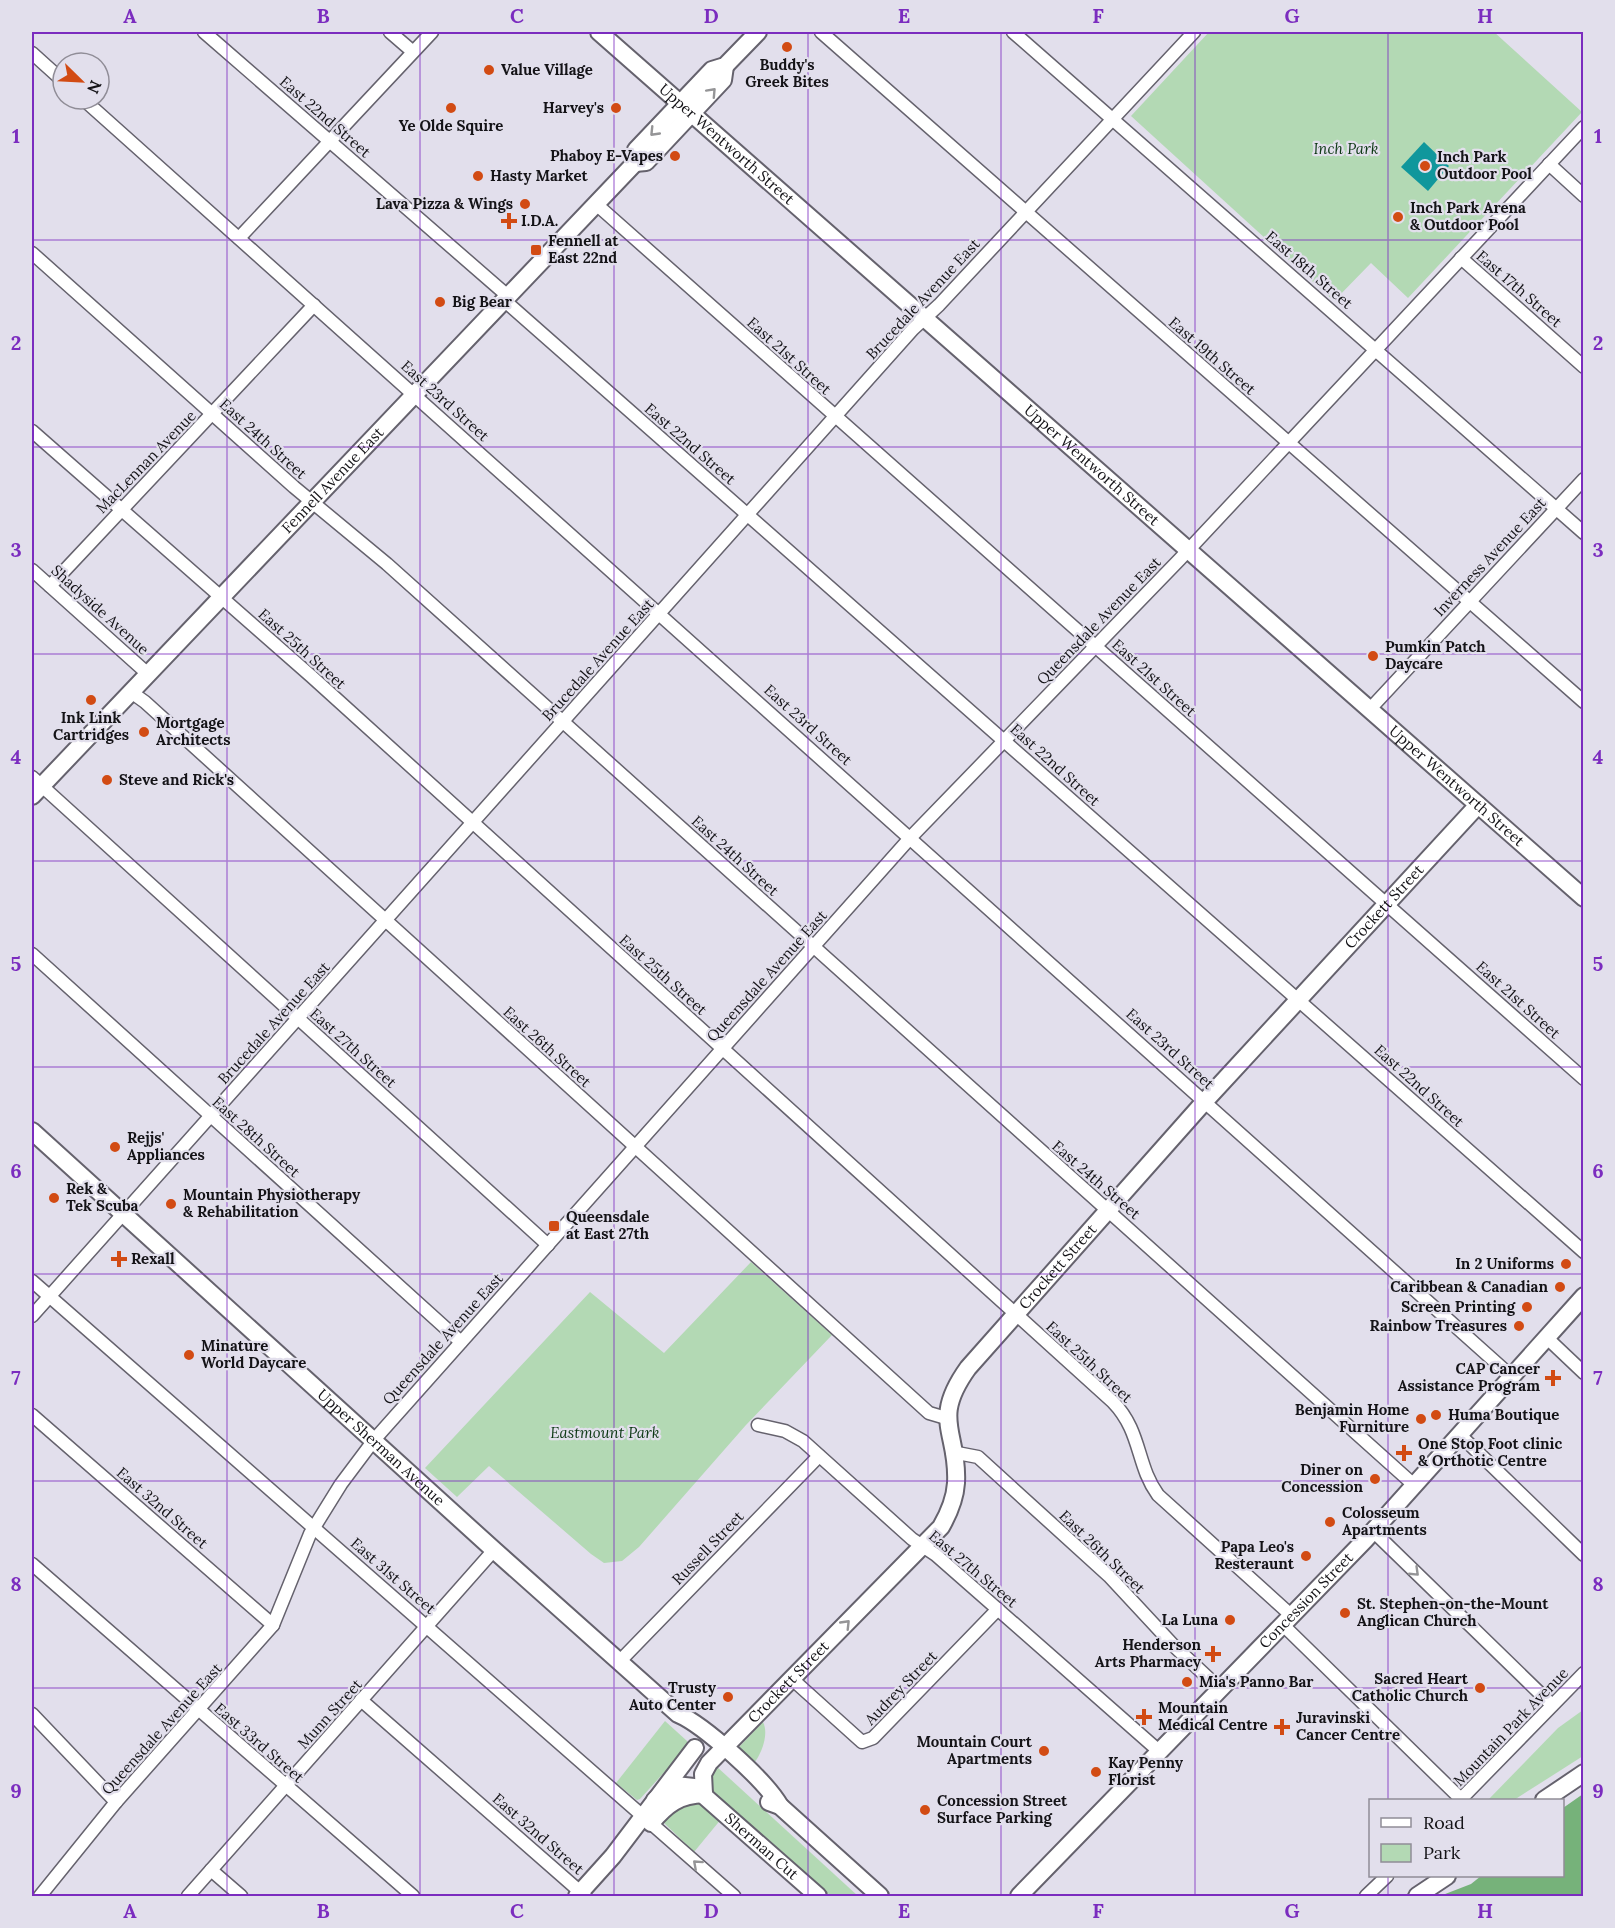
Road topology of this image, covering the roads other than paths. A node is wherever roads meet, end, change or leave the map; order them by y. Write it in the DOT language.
graph roads {
  1 [pos="204,32"];
  2 [pos="390,32"];
  3 [pos="432,32"];
  4 [pos="599,32"];
  5 [pos="758,32"];
  6 [pos="820,32"];
  7 [pos="1012,32"];
  8 [pos="1194,32"];
  9 [pos="412,51"];
  10 [pos="32,53"];
  11 [pos="51,70"];
  12 [pos="686,109"];
  13 [pos="96,111"];
  14 [pos="1114,118"];
  15 [pos="1584,127"];
  16 [pos="329,140"];
  17 [pos="1549,164"];
  18 [pos="1584,196"];
  19 [pos="596,204"];
  20 [pos="1026,212"];
  21 [pos="238,238"];
  22 [pos="32,253"];
  23 [pos="1461,258"];
  24 [pos="507,299"];
  25 [pos="314,305"];
  26 [pos="926,317"];
  27 [pos="1375,350"];
  28 [pos="1584,367"];
  29 [pos="416,395"];
  30 [pos="212,414"];
  31 [pos="835,417"];
  32 [pos="32,431"];
  33 [pos="1288,443"];
  34 [pos="1584,479"];
  35 [pos="314,502"];
  36 [pos="1556,509"];
  37 [pos="120,510"];
  38 [pos="748,515"];
  39 [pos="1584,533"];
  40 [pos="1189,549"];
  41 [pos="32,570"];
  42 [pos="50,586"];
  43 [pos="220,599"];
  44 [pos="1468,602"];
  45 [pos="660,614"];
  46 [pos="1096,646"];
  47 [pos="148,674"];
  48 [pos="130,692"];
  49 [pos="1584,702"];
  50 [pos="1371,709"];
  51 [pos="563,722"];
  52 [pos="1005,741"];
  53 [pos="35,786"];
  54 [pos="1478,806"];
  55 [pos="473,823"];
  56 [pos="911,837"];
  57 [pos="1584,898"];
  58 [pos="1388,903"];
  59 [pos="385,921"];
  60 [pos="813,946"];
  61 [pos="32,954"];
  62 [pos="1299,999"];
  63 [pos="299,1019"];
  64 [pos="722,1049"];
  65 [pos="1584,1079"];
  66 [pos="1205,1101"];
  67 [pos="212,1116"];
  68 [pos="32,1131"];
  69 [pos="635,1146"];
  70 [pos="1108,1210"];
  71 [pos="124,1213"];
  72 [pos="548,1245"];
  73 [pos="1584,1252"];
  74 [pos="32,1281"];
  75 [pos="49,1296"];
  76 [pos="1584,1296"];
  77 [pos="1016,1315"];
  78 [pos="32,1316"];
  79 [pos="1546,1338"];
  80 [pos="461,1342"];
  81 [pos="1584,1373"];
  82 [pos="1511,1376"];
  83 [pos="32,1415"];
  84 [pos="946,1418"];
  85 [pos="758,1425"];
  86 [pos="1459,1434"];
  87 [pos="374,1440"];
  88 [pos="952,1452"];
  89 [pos="819,1456"];
  90 [pos="1414,1485"];
  91 [pos="314,1527"];
  92 [pos="1372,1531"];
  93 [pos="923,1545"];
  94 [pos="494,1550"];
  95 [pos="1584,1555"];
  96 [pos="32,1564"];
  97 [pos="998,1609"];
  98 [pos="1287,1620"];
  99 [pos="273,1625"];
  100 [pos="428,1626"];
  101 [pos="619,1662"];
  102 [pos="1584,1673"];
  103 [pos="792,1679"];
  104 [pos="1220,1689"];
  105 [pos="362,1700"];
  106 [pos="1552,1705"];
  107 [pos="199,1710"];
  108 [pos="32,1714"];
  109 [pos="681,1720"];
  110 [pos="695,1748"];
  111 [pos="720,1752"];
  112 [pos="1160,1752"];
  113 [pos="1584,1773"];
  114 [pos="286,1786"];
  115 [pos="704,1794"];
  116 [pos="1460,1799"];
  117 [pos="1462,1799"];
  118 [pos="1545,1799"];
  119 [pos="655,1800"];
  120 [pos="116,1803"];
  121 [pos="648,1819"];
  122 [pos="211,1870"];
  123 [pos="1385,1877"];
  124 [pos="1444,1877"];
  125 [pos="581,1895"];
  126 [pos="40,1896"];
  127 [pos="188,1896"];
  128 [pos="241,1896"];
  129 [pos="413,1896"];
  130 [pos="734,1896"];
  131 [pos="818,1896"];
  132 [pos="880,1896"];
  133 [pos="1019,1896"];
  134 [pos="1366,1896"];
  135 [pos="1417,1896"];
  1 -- 16 [label="street, East 22nd Street"];
  2 -- 9 [label="street"];
  3 -- 9 [label="street"];
  4 -- 12 [label="main road, Upper Wentworth Street"];
  5 -- 12 [label="main road, Fennell Avenue East"];
  6 -- 20 [label="street, East 19th Street"];
  7 -- 14 [label="street, East 18th Street"];
  8 -- 14 [label="street, Brucedale Avenue East"];
  9 -- 16 [label="street"];
  10 -- 11 [label="street"];
  12 -- 19 [label="main road, Fennell Avenue East"];
  12 -- 26 [label="main road, Upper Wentworth Street"];
  13 -- 21 [label="street, East 23rd Street"];
  14 -- 20 [label="street, Brucedale Avenue East"];
  14 -- 27 [label="street, East 18th Street"];
  15 -- 17 [label="street, Queensdale Avenue East"];
  16 -- 21 [label="street"];
  16 -- 24 [label="street, East 22nd Street"];
  17 -- 18 [label="street"];
  17 -- 23 [label="street, Queensdale Avenue East"];
  19 -- 24 [label="main road, Fennell Avenue East"];
  19 -- 31 [label="street, East 21st Street"];
  20 -- 26 [label="street, Brucedale Avenue East"];
  20 -- 33 [label="street, East 19th Street"];
  21 -- 25 [label="street, East 23rd Street"];
  22 -- 30 [label="street, East 24th Street"];
  23 -- 27 [label="street, Queensdale Avenue East"];
  23 -- 28 [label="street, East 17th Street"];
  24 -- 29 [label="main road, Fennell Avenue East"];
  24 -- 38 [label="street, East 22nd Street"];
  25 -- 29 [label="street, East 23rd Street"];
  25 -- 30 [label="street, MacLennan Avenue"];
  26 -- 31 [label="street, Brucedale Avenue East"];
  26 -- 40 [label="main road, Upper Wentworth Street"];
  27 -- 33 [label="street, Queensdale Avenue East"];
  27 -- 36 [label="street, East 18th Street"];
  29 -- 35 [label="main road, Fennell Avenue East"];
  29 -- 45 [label="street, East 23rd Street"];
  30 -- 35 [label="street, East 24th Street"];
  30 -- 37 [label="street, MacLennan Avenue"];
  31 -- 38 [label="street, Brucedale Avenue East"];
  31 -- 46 [label="street, East 21st Street"];
  32 -- 37 [label="street, East 25th Street"];
  33 -- 40 [label="street, Queensdale Avenue East"];
  33 -- 44 [label="street, East 19th Street"];
  34 -- 36 [label="street, Inverness Avenue East"];
  35 -- 43 [label="main road, Fennell Avenue East"];
  35 -- 51 [label="street, East 24th Street"];
  36 -- 39 [label="street, East 18th Street"];
  36 -- 44 [label="street, Inverness Avenue East"];
  37 -- 42 [label="street, MacLennan Avenue"];
  37 -- 43 [label="street, East 25th Street"];
  38 -- 45 [label="street, Brucedale Avenue East"];
  38 -- 52 [label="street, East 22nd Street"];
  40 -- 46 [label="street, Queensdale Avenue East"];
  40 -- 50 [label="main road, Upper Wentworth Street"];
  41 -- 42 [label="street, Shadyside Avenue"];
  42 -- 47 [label="street, Shadyside Avenue"];
  43 -- 47 [label="main road, Fennell Avenue East"];
  43 -- 55 [label="street, East 25th Street"];
  44 -- 49 [label="street, East 19th Street"];
  44 -- 50 [label="street, Inverness Avenue East"];
  45 -- 51 [label="street, Brucedale Avenue East"];
  45 -- 56 [label="street, East 23rd Street"];
  46 -- 52 [label="street, Queensdale Avenue East"];
  46 -- 58 [label="street, East 21st Street"];
  47 -- 48 [label="main road, Fennell Avenue East"];
  48 -- 53 [label="main road, Fennell Avenue East"];
  48 -- 59 [label="street, East 26th Street"];
  50 -- 54 [label="main road, Upper Wentworth Street"];
  51 -- 55 [label="street, Brucedale Avenue East"];
  51 -- 60 [label="street, East 24th Street"];
  52 -- 56 [label="street, Queensdale Avenue East"];
  52 -- 62 [label="street, East 22nd Street"];
  53 -- 63 [label="street, East 27th Street"];
  54 -- 57 [label="main road, Upper Wentworth Street"];
  54 -- 58 [label="main road, Crockett Street"];
  55 -- 59 [label="street, Brucedale Avenue East"];
  55 -- 64 [label="street, East 25th Street"];
  56 -- 60 [label="street, Queensdale Avenue East"];
  56 -- 66 [label="street, East 23rd Street"];
  58 -- 62 [label="main road, Crockett Street"];
  58 -- 65 [label="street, East 21st Street"];
  59 -- 63 [label="street, Brucedale Avenue East"];
  59 -- 69 [label="street, East 26th Street"];
  60 -- 64 [label="street, Queensdale Avenue East"];
  60 -- 70 [label="street, East 24th Street"];
  61 -- 67 [label="street, East 28th Street"];
  62 -- 66 [label="main road, Crockett Street"];
  62 -- 73 [label="street, East 22nd Street"];
  63 -- 67 [label="street, Brucedale Avenue East"];
  63 -- 72 [label="street, East 27th Street"];
  64 -- 69 [label="street, Queensdale Avenue East"];
  64 -- 77 [label="street, East 25th Street"];
  66 -- 70 [label="main road, Crockett Street"];
  66 -- 82 [label="street, East 23rd Street"];
  67 -- 71 [label="street, Brucedale Avenue East"];
  67 -- 80 [label="street, East 28th Street"];
  68 -- 71 [label="main road, Upper Sherman Avenue"];
  69 -- 72 [label="street, Queensdale Avenue East"];
  69 -- 84 [label="street, East 26th Street"];
  70 -- 77 [label="main road, Crockett Street"];
  70 -- 90 [label="street, East 24th Street"];
  71 -- 75 [label="street, Brucedale Avenue East"];
  71 -- 87 [label="main road, Upper Sherman Avenue"];
  72 -- 80 [label="street, Queensdale Avenue East"];
  74 -- 75 [label="street, East 31st Street"];
  75 -- 78 [label="street, Brucedale Avenue East"];
  75 -- 91 [label="street, East 31st Street"];
  76 -- 79 [label="main road, Concession Street"];
  77 -- 84 [label="main road, Crockett Street"];
  77 -- 98 [label="street, East 25th Street"];
  79 -- 81 [label="street"];
  79 -- 82 [label="main road, Concession Street"];
  80 -- 87 [label="street, Queensdale Avenue East"];
  82 -- 86 [label="main road, Concession Street"];
  83 -- 99 [label="street, East 32nd Street"];
  84 -- 88 [label="main road, Crockett Street"];
  85 -- 89 [label="street, East 27th Street"];
  86 -- 90 [label="main road, Concession Street"];
  86 -- 95 [label="street"];
  87 -- 91 [label="street, Queensdale Avenue East"];
  87 -- 94 [label="main road, Upper Sherman Avenue"];
  88 -- 93 [label="main road, Crockett Street"];
  88 -- 104 [label="street, East 26th Street"];
  89 -- 93 [label="street, East 27th Street"];
  89 -- 101 [label="street, Russell Street"];
  90 -- 92 [label="main road, Concession Street"];
  91 -- 99 [label="street, Queensdale Avenue East"];
  91 -- 100 [label="street, East 31st Street"];
  92 -- 98 [label="main road, Concession Street"];
  92 -- 106 [label="street, one-way"];
  93 -- 97 [label="street, East 27th Street"];
  103 -- 93 [label="main road, Crockett Street, one-way"];
  94 -- 100 [label="street, Munn Street"];
  94 -- 101 [label="main road, Upper Sherman Avenue"];
  96 -- 107 [label="street, East 33rd Street"];
  97 -- 103 [label="street, Audrey Street"];
  97 -- 112 [label="street, East 27th Street"];
  98 -- 104 [label="main road, Concession Street"];
  98 -- 116 [label="street, East 25th Street"];
  99 -- 107 [label="street, Queensdale Avenue East"];
  100 -- 105 [label="street, Munn Street"];
  100 -- 121 [label="street, East 31st Street"];
  101 -- 109 [label="main road, Upper Sherman Avenue"];
  102 -- 106 [label="street, Mountain Park Avenue"];
  103 -- 111 [label="main road, Crockett Street"];
  104 -- 112 [label="main road, Concession Street"];
  105 -- 114 [label="street, Munn Street"];
  105 -- 125 [label="street, East 32nd Street"];
  106 -- 117 [label="street, Mountain Park Avenue"];
  107 -- 114 [label="street, East 33rd Street"];
  107 -- 120 [label="street, Queensdale Avenue East"];
  108 -- 120 [label="street"];
  109 -- 110 [label="main road"];
  109 -- 111 [label="main road, Upper Sherman Avenue"];
  110 -- 115 [label="main road"];
  110 -- 119 [label="main road"];
  111 -- 115 [label="main road, Crockett Street"];
  111 -- 132 [label="main road, Upper Sherman Avenue"];
  112 -- 133 [label="main road, Concession Street"];
  113 -- 118 [label="main road"];
  114 -- 122 [label="street, Munn Street"];
  114 -- 129 [label="street, East 33rd Street"];
  115 -- 119 [label="main road"];
  115 -- 121 [label="main road"];
  115 -- 131 [label="main road, Sherman Cut"];
  119 -- 121 [label="main road"];
  120 -- 126 [label="street, Queensdale Avenue East"];
  121 -- 125 [label="main road"];
  130 -- 121 [label="street, East 31st Street, one-way"];
  122 -- 127 [label="street, Munn Street"];
  122 -- 128 [label="street"];
  123 -- 134 [label="street"];
  124 -- 135 [label="main road"];
}
